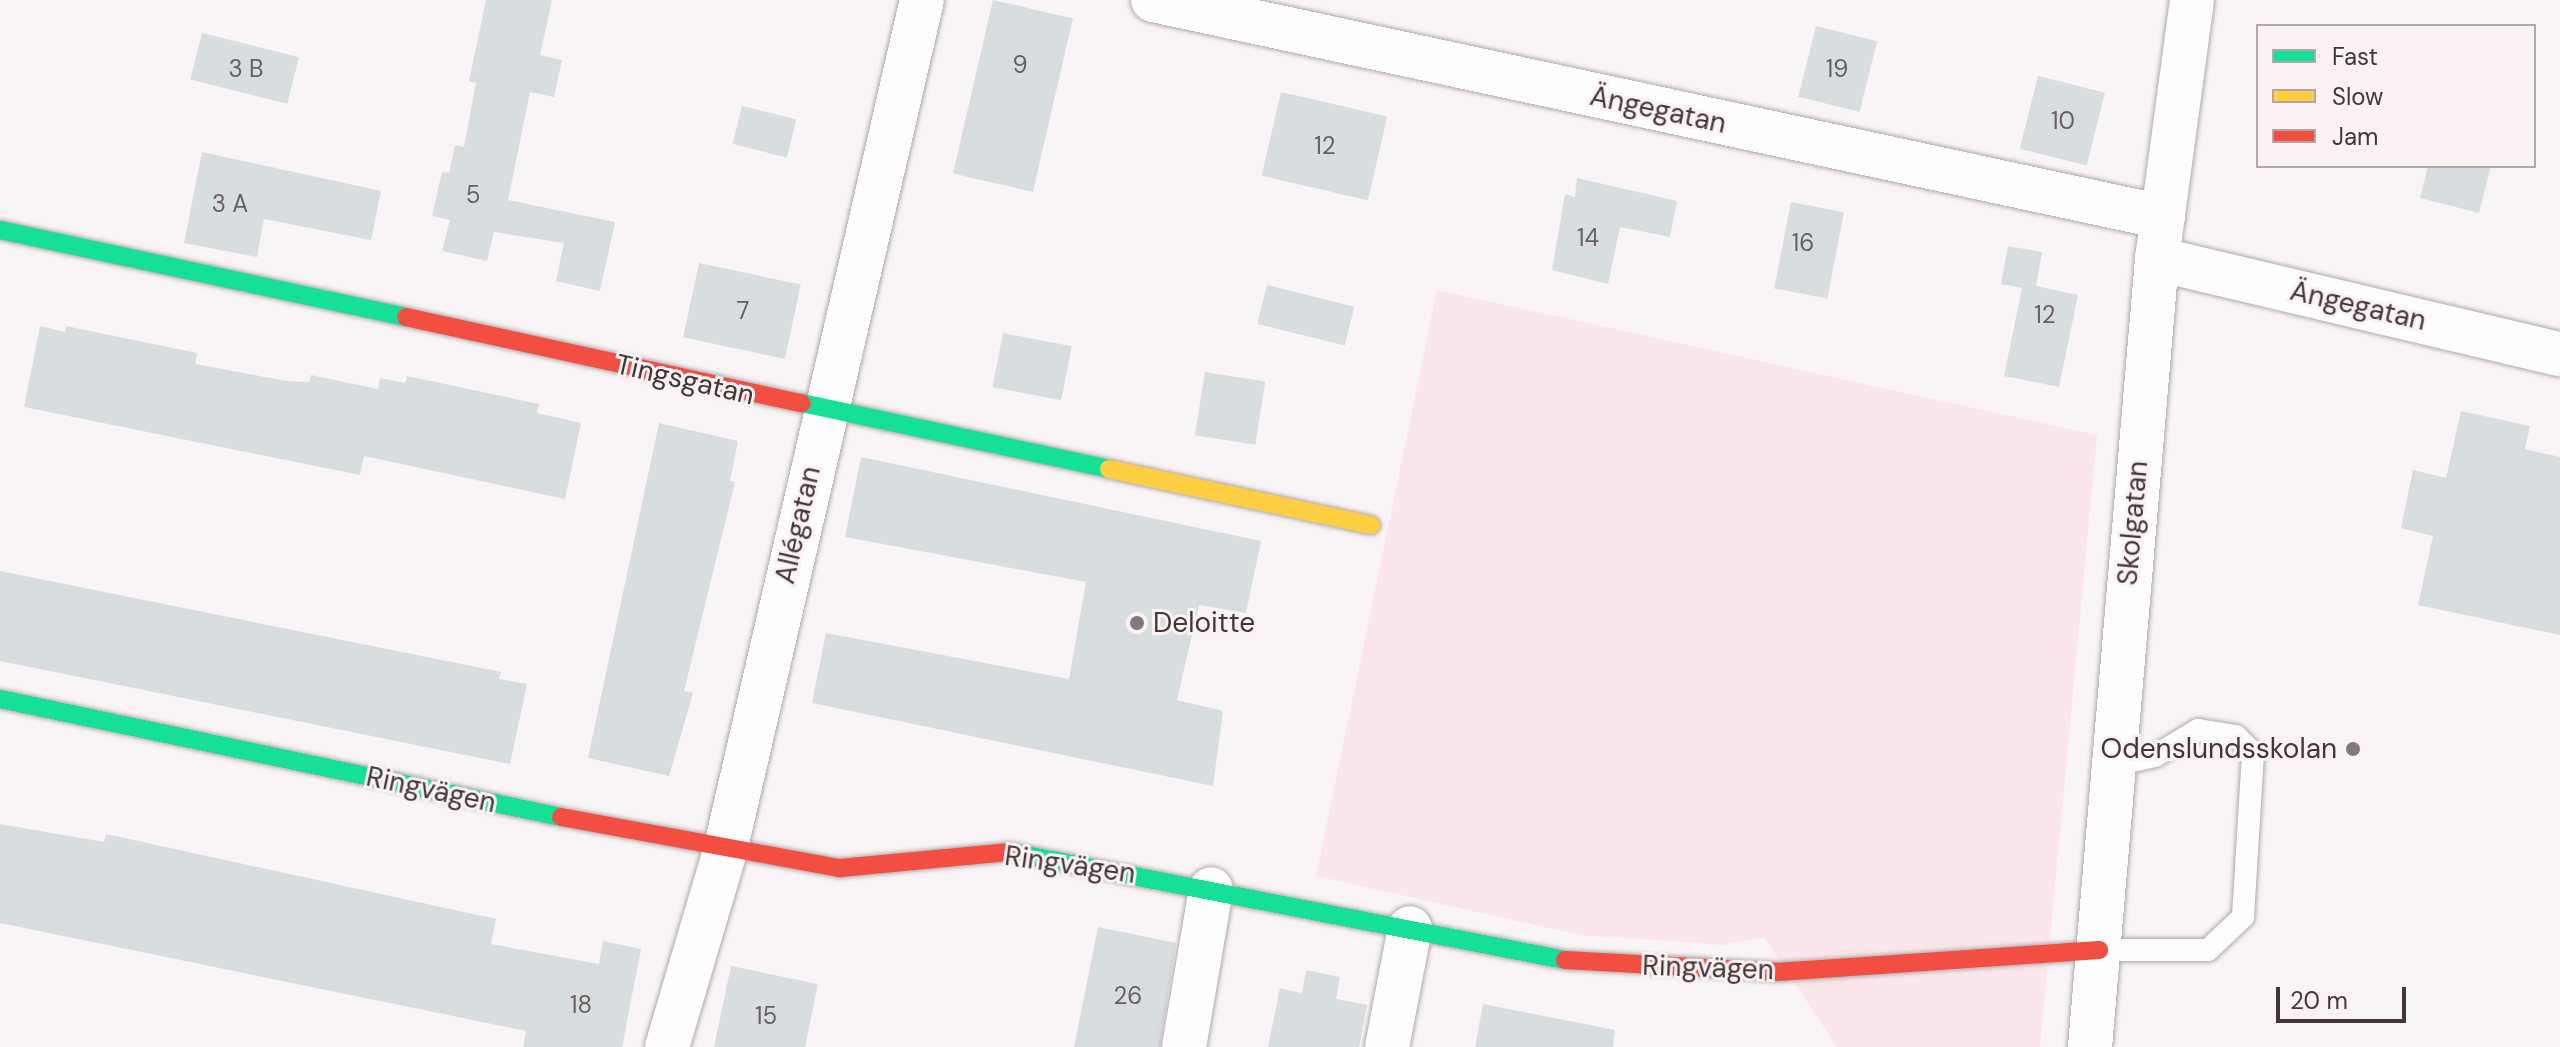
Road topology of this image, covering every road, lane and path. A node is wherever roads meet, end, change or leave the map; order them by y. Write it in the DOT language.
graph roads {
  1 [pos="922,0"];
  2 [pos="1153,0"];
  3 [pos="2192,0"];
  4 [pos="0,230"];
  5 [pos="2160,238"];
  6 [pos="2560,354"];
  7 [pos="823,412"];
  8 [pos="1371,525"];
  9 [pos="0,699"];
  10 [pos="2114,765"];
  11 [pos="725,851"];
  12 [pos="1211,889"];
  13 [pos="1410,928"];
  14 [pos="2099,950"];
  15 [pos="667,1047"];
  16 [pos="1184,1047"];
  17 [pos="1387,1047"];
  18 [pos="2090,1047"];
  1 -- 7 [label="street, Allégatan"];
  2 -- 5 [label="street, Ängegatan"];
  3 -- 5 [label="street, Skolgatan"];
  4 -- 7 [label="street, Tingsgatan"];
  5 -- 6 [label="street, Ängegatan"];
  5 -- 10 [label="street, Skolgatan"];
  7 -- 8 [label="street, Tingsgatan"];
  7 -- 11 [label="street, Allégatan"];
  9 -- 11 [label="street, Ringvägen"];
  10 -- 14 [label="street, Skolgatan"];
  10 -- 14 [label="lane"];
  11 -- 12 [label="street, Ringvägen"];
  11 -- 15 [label="street, Allégatan"];
  12 -- 13 [label="street, Ringvägen"];
  12 -- 16 [label="street"];
  13 -- 14 [label="street, Ringvägen"];
  13 -- 17 [label="street"];
  14 -- 18 [label="street, Skolgatan"];
}
